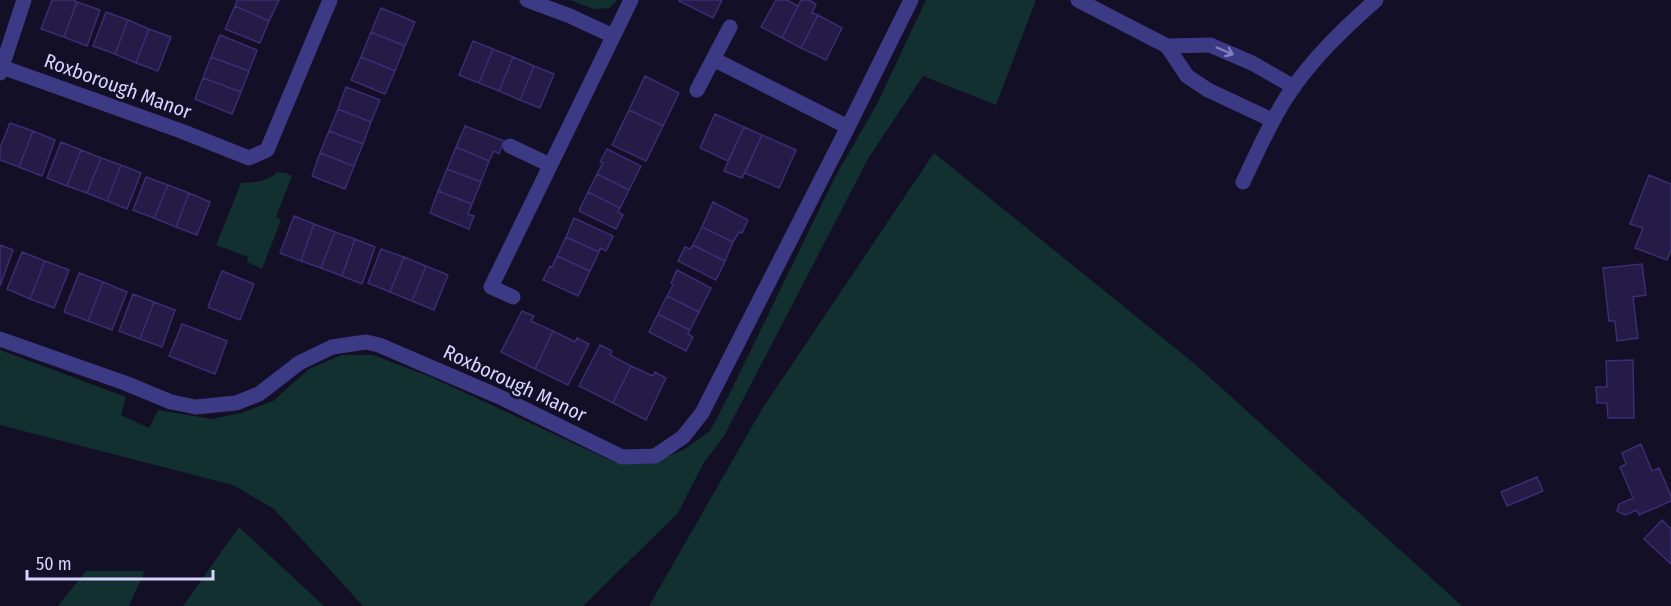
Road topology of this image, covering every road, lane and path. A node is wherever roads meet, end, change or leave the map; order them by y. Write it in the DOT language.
graph roads {
  1 [pos="24,0"];
  2 [pos="330,0"];
  3 [pos="527,0"];
  4 [pos="631,0"];
  5 [pos="911,0"];
  6 [pos="1078,0"];
  7 [pos="1376,0"];
  8 [pos="730,27"];
  9 [pos="613,36"];
  10 [pos="1167,46"];
  11 [pos="713,59"];
  12 [pos="1,70"];
  13 [pos="1294,87"];
  14 [pos="697,90"];
  15 [pos="1272,120"];
  16 [pos="849,127"];
  17 [pos="510,146"];
  18 [pos="550,165"];
  19 [pos="1243,182"];
  20 [pos="513,297"];
  21 [pos="0,339"];
  1 -- 12 [label="street, Roxborough Manor"];
  2 -- 12 [label="street, Roxborough Manor"];
  3 -- 9 [label="street"];
  4 -- 9 [label="street"];
  5 -- 16 [label="street, Roxborough Manor"];
  6 -- 10 [label="street"];
  7 -- 13 [label="street"];
  8 -- 11 [label="street"];
  9 -- 18 [label="street"];
  10 -- 13 [label="street, one-way"];
  10 -- 15 [label="street"];
  11 -- 14 [label="street"];
  11 -- 16 [label="street"];
  13 -- 15 [label="street"];
  15 -- 19 [label="street"];
  16 -- 21 [label="street, Roxborough Manor"];
  17 -- 18 [label="street"];
  18 -- 20 [label="street"];
}
